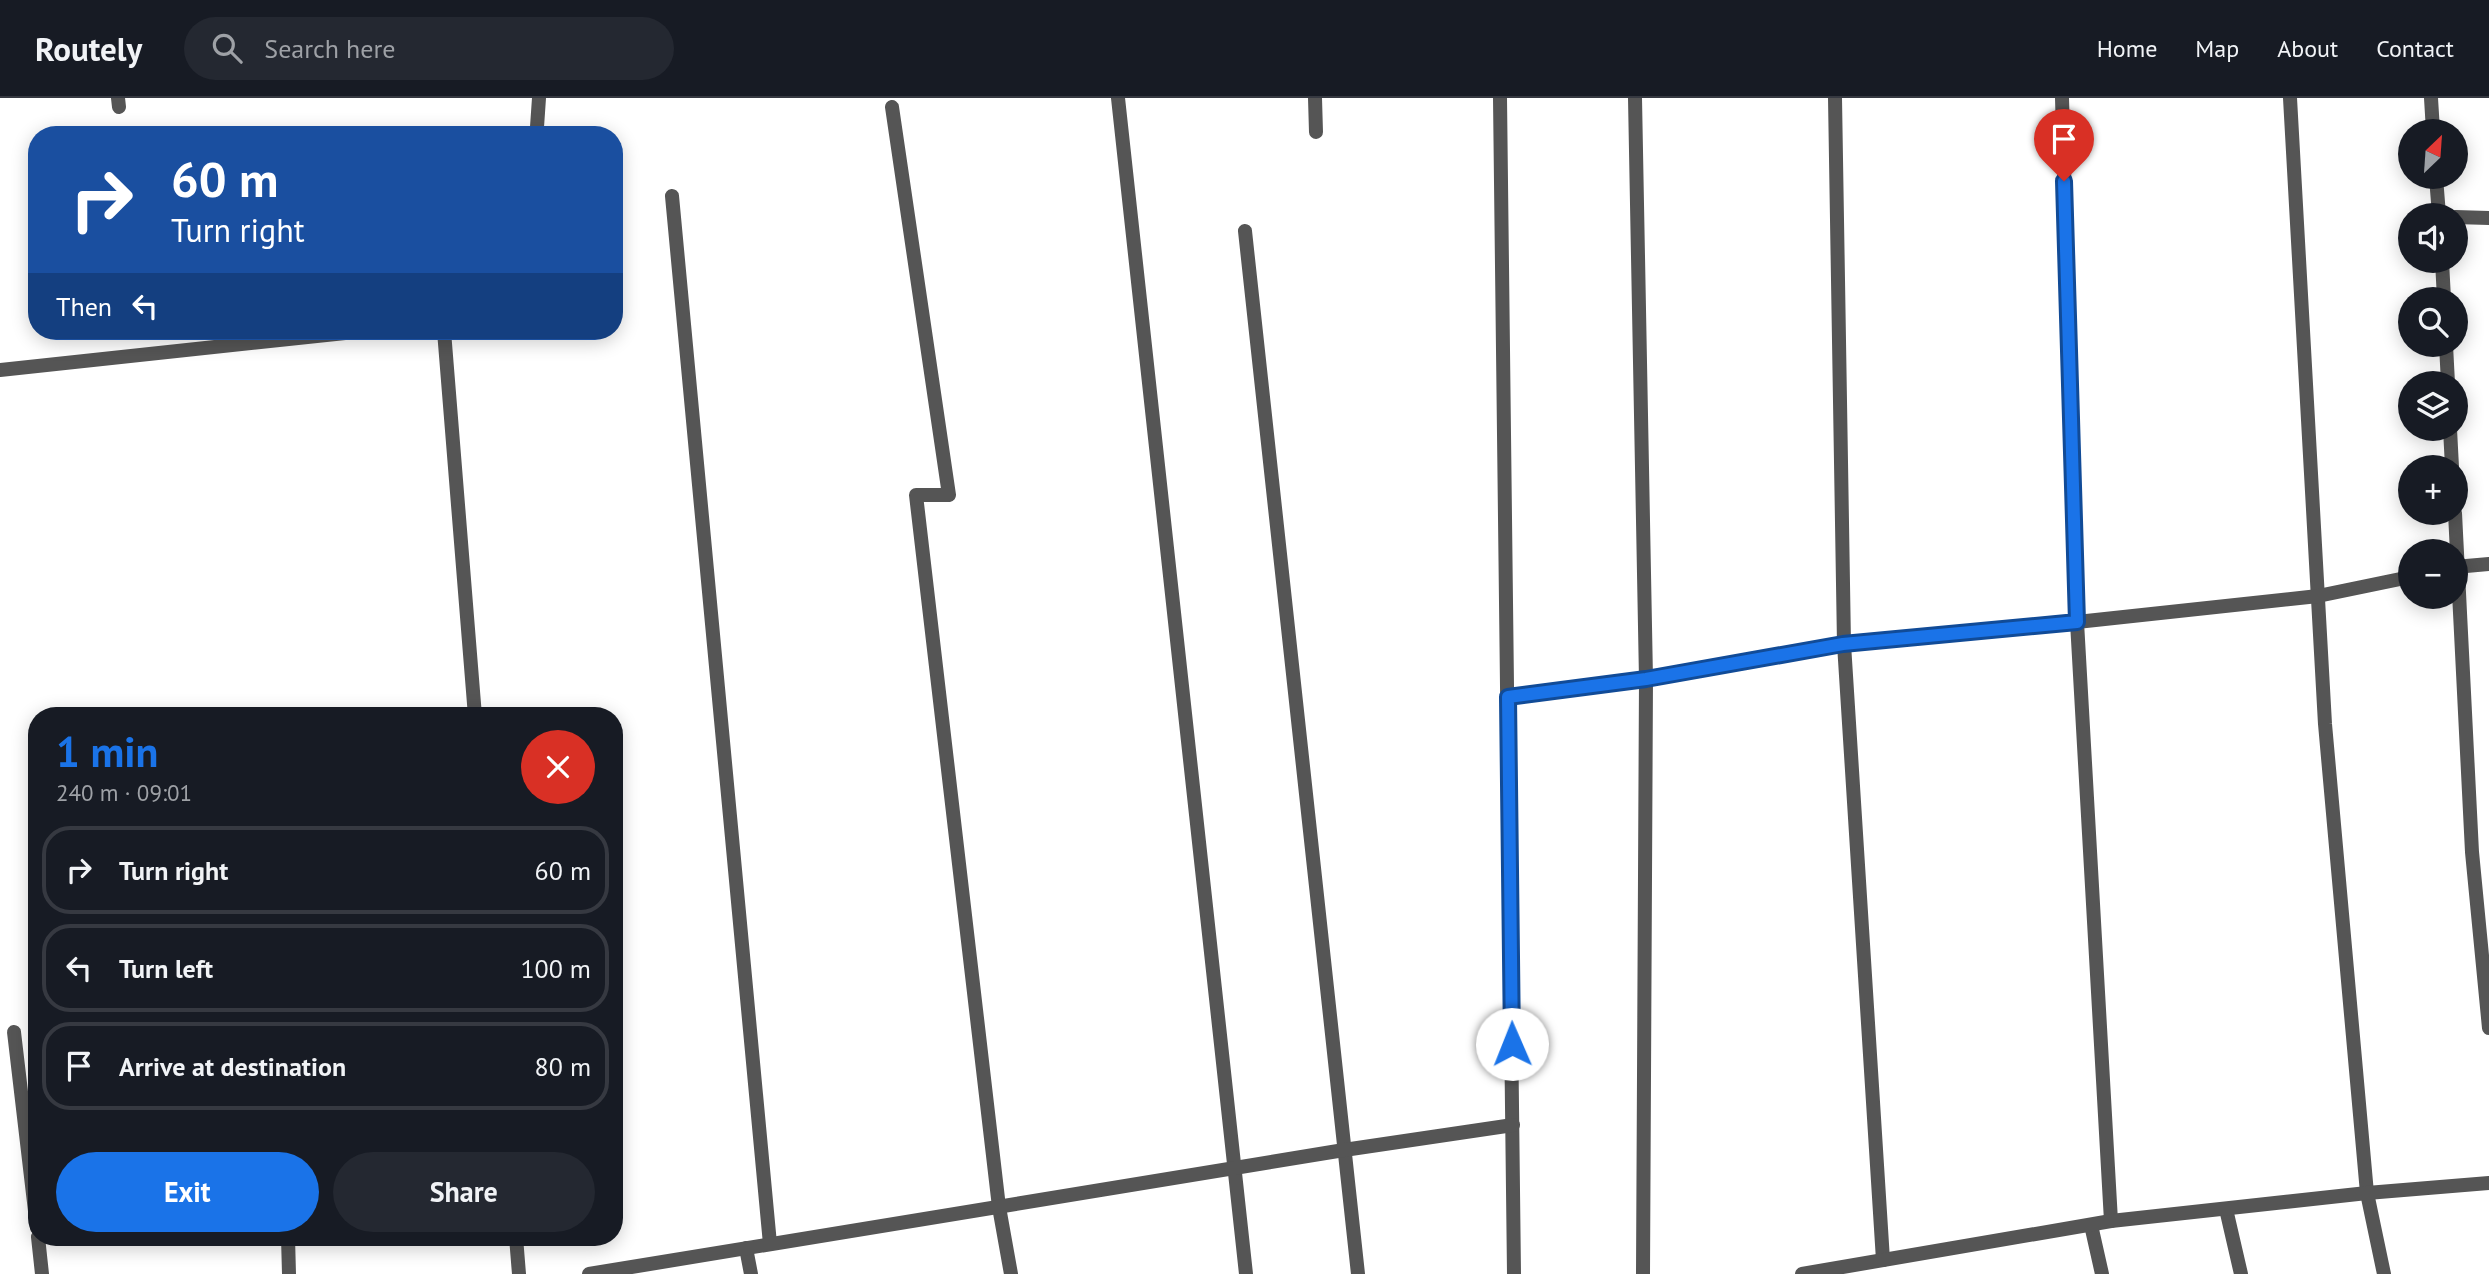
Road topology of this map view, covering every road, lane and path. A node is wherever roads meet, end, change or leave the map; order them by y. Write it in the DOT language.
graph roads {
  1 [pos="539,98"];
  2 [pos="1118,98"];
  3 [pos="1315,98"];
  4 [pos="1500,98"];
  5 [pos="1635,98"];
  6 [pos="1835,98"];
  7 [pos="2062,98"];
  8 [pos="2290,98"];
  9 [pos="2431,98"];
  10 [pos="892,107"];
  11 [pos="2432,119"];
  12 [pos="537,126"];
  13 [pos="1316,132"];
  14 [pos="672,196"];
  15 [pos="2468,218"];
  16 [pos="2489,218"];
  17 [pos="1245,231"];
  18 [pos="280,340"];
  19 [pos="445,340"];
  20 [pos="0,370"];
  21 [pos="2489,564"];
  22 [pos="2468,566"];
  23 [pos="2398,579"];
  24 [pos="2318,596"];
  25 [pos="2458,609"];
  26 [pos="2077,622"];
  27 [pos="1843,644"];
  28 [pos="1646,679"];
  29 [pos="1508,697"];
  30 [pos="474,707"];
  31 [pos="2489,1028"];
  32 [pos="14,1032"];
  33 [pos="1513,1125"];
  34 [pos="1344,1150"];
  35 [pos="28,1151"];
  36 [pos="1236,1168"];
  37 [pos="2489,1183"];
  38 [pos="2367,1193"];
  39 [pos="999,1207"];
  40 [pos="2226,1209"];
  41 [pos="2111,1221"];
  42 [pos="2091,1225"];
  43 [pos="770,1244"];
  44 [pos="39,1246"];
  45 [pos="288,1246"];
  46 [pos="517,1246"];
  47 [pos="746,1248"];
  48 [pos="1883,1260"];
  49 [pos="1852,1270"];
  50 [pos="42,1274"];
  51 [pos="289,1274"];
  52 [pos="519,1274"];
  53 [pos="589,1274"];
  54 [pos="751,1274"];
  55 [pos="1011,1274"];
  56 [pos="1246,1274"];
  57 [pos="1358,1274"];
  58 [pos="1514,1274"];
  59 [pos="1643,1274"];
  60 [pos="1802,1274"];
  61 [pos="2102,1274"];
  62 [pos="2241,1274"];
  63 [pos="2384,1274"];
  1 -- 12 [label="street"];
  2 -- 36 [label="street"];
  3 -- 13 [label="street"];
  4 -- 29 [label="street"];
  5 -- 28 [label="street"];
  6 -- 27 [label="street"];
  7 -- 26 [label="street"];
  8 -- 24 [label="street"];
  9 -- 11 [label="street"];
  10 -- 39 [label="street"];
  14 -- 43 [label="street"];
  15 -- 16 [label="street"];
  17 -- 34 [label="street"];
  18 -- 20 [label="street"];
  19 -- 30 [label="street"];
  21 -- 22 [label="street"];
  23 -- 24 [label="street"];
  24 -- 26 [label="street"];
  24 -- 38 [label="street"];
  25 -- 31 [label="street"];
  26 -- 27 [label="street"];
  26 -- 41 [label="street"];
  27 -- 28 [label="street"];
  27 -- 48 [label="street"];
  28 -- 29 [label="street"];
  28 -- 59 [label="street"];
  29 -- 33 [label="street"];
  32 -- 35 [label="street"];
  33 -- 34 [label="street"];
  33 -- 58 [label="street"];
  34 -- 36 [label="street"];
  34 -- 57 [label="street"];
  36 -- 39 [label="street"];
  36 -- 56 [label="street"];
  37 -- 38 [label="street"];
  38 -- 40 [label="street"];
  38 -- 63 [label="street"];
  39 -- 43 [label="street"];
  39 -- 55 [label="street"];
  40 -- 41 [label="street"];
  40 -- 62 [label="street"];
  41 -- 42 [label="street"];
  42 -- 48 [label="street"];
  42 -- 61 [label="street"];
  43 -- 47 [label="street"];
  44 -- 50 [label="street"];
  45 -- 51 [label="street"];
  46 -- 52 [label="street"];
  47 -- 53 [label="street"];
  47 -- 54 [label="street"];
  48 -- 49 [label="street"];
  49 -- 60 [label="street"];
}
